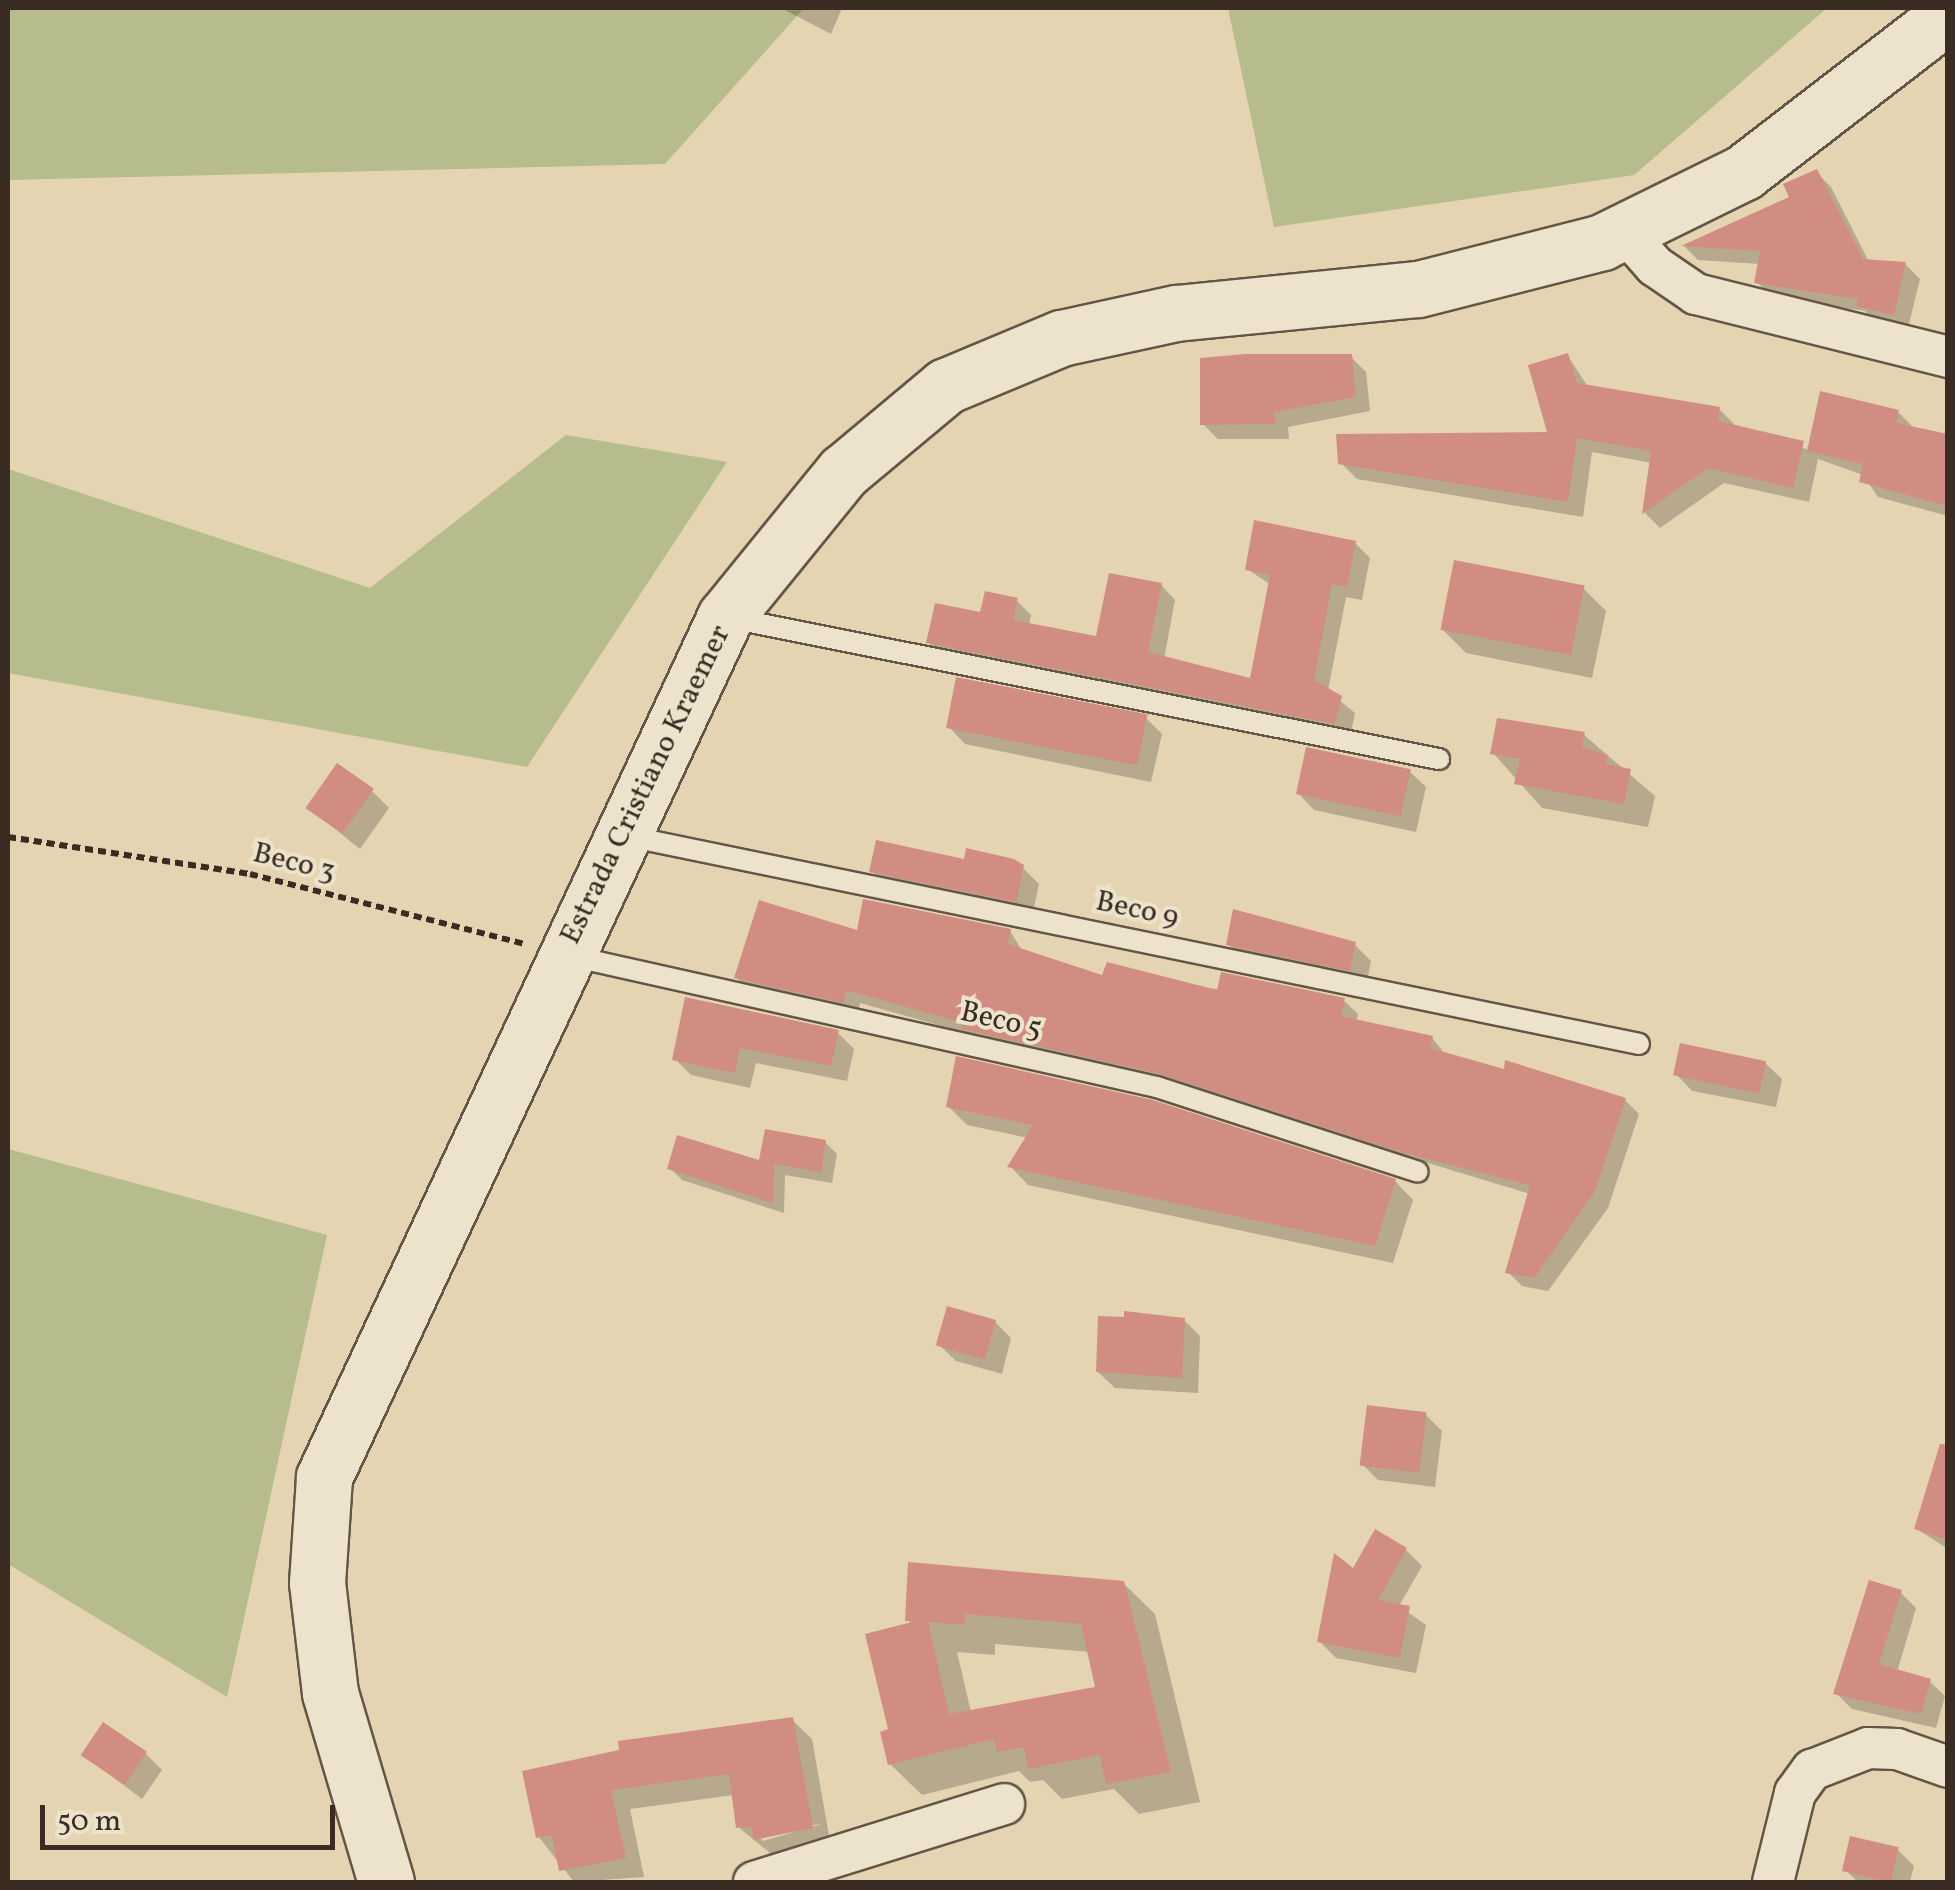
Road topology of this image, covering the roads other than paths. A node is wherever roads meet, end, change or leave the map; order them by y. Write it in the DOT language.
graph roads {
  1 [pos="1948,15"];
  2 [pos="1624,231"];
  3 [pos="1948,358"];
  4 [pos="725,617"];
  5 [pos="1440,758"];
  6 [pos="624,836"];
  7 [pos="564,955"];
  8 [pos="1638,1044"];
  9 [pos="1418,1172"];
  10 [pos="1947,1765"];
  11 [pos="1004,1804"];
  12 [pos="386,1882"];
  13 [pos="754,1882"];
  14 [pos="1773,1882"];
  1 -- 2 [label="main road, Estrada Cristiano Kraemer"];
  2 -- 3 [label="street"];
  2 -- 4 [label="main road, Estrada Cristiano Kraemer"];
  4 -- 5 [label="lane"];
  4 -- 6 [label="main road, Estrada Cristiano Kraemer"];
  6 -- 7 [label="main road, Estrada Cristiano Kraemer"];
  6 -- 8 [label="lane, Beco 9"];
  7 -- 9 [label="lane, Beco 5"];
  7 -- 12 [label="main road, Estrada Cristiano Kraemer"];
  10 -- 14 [label="street"];
  11 -- 13 [label="street"];
}
